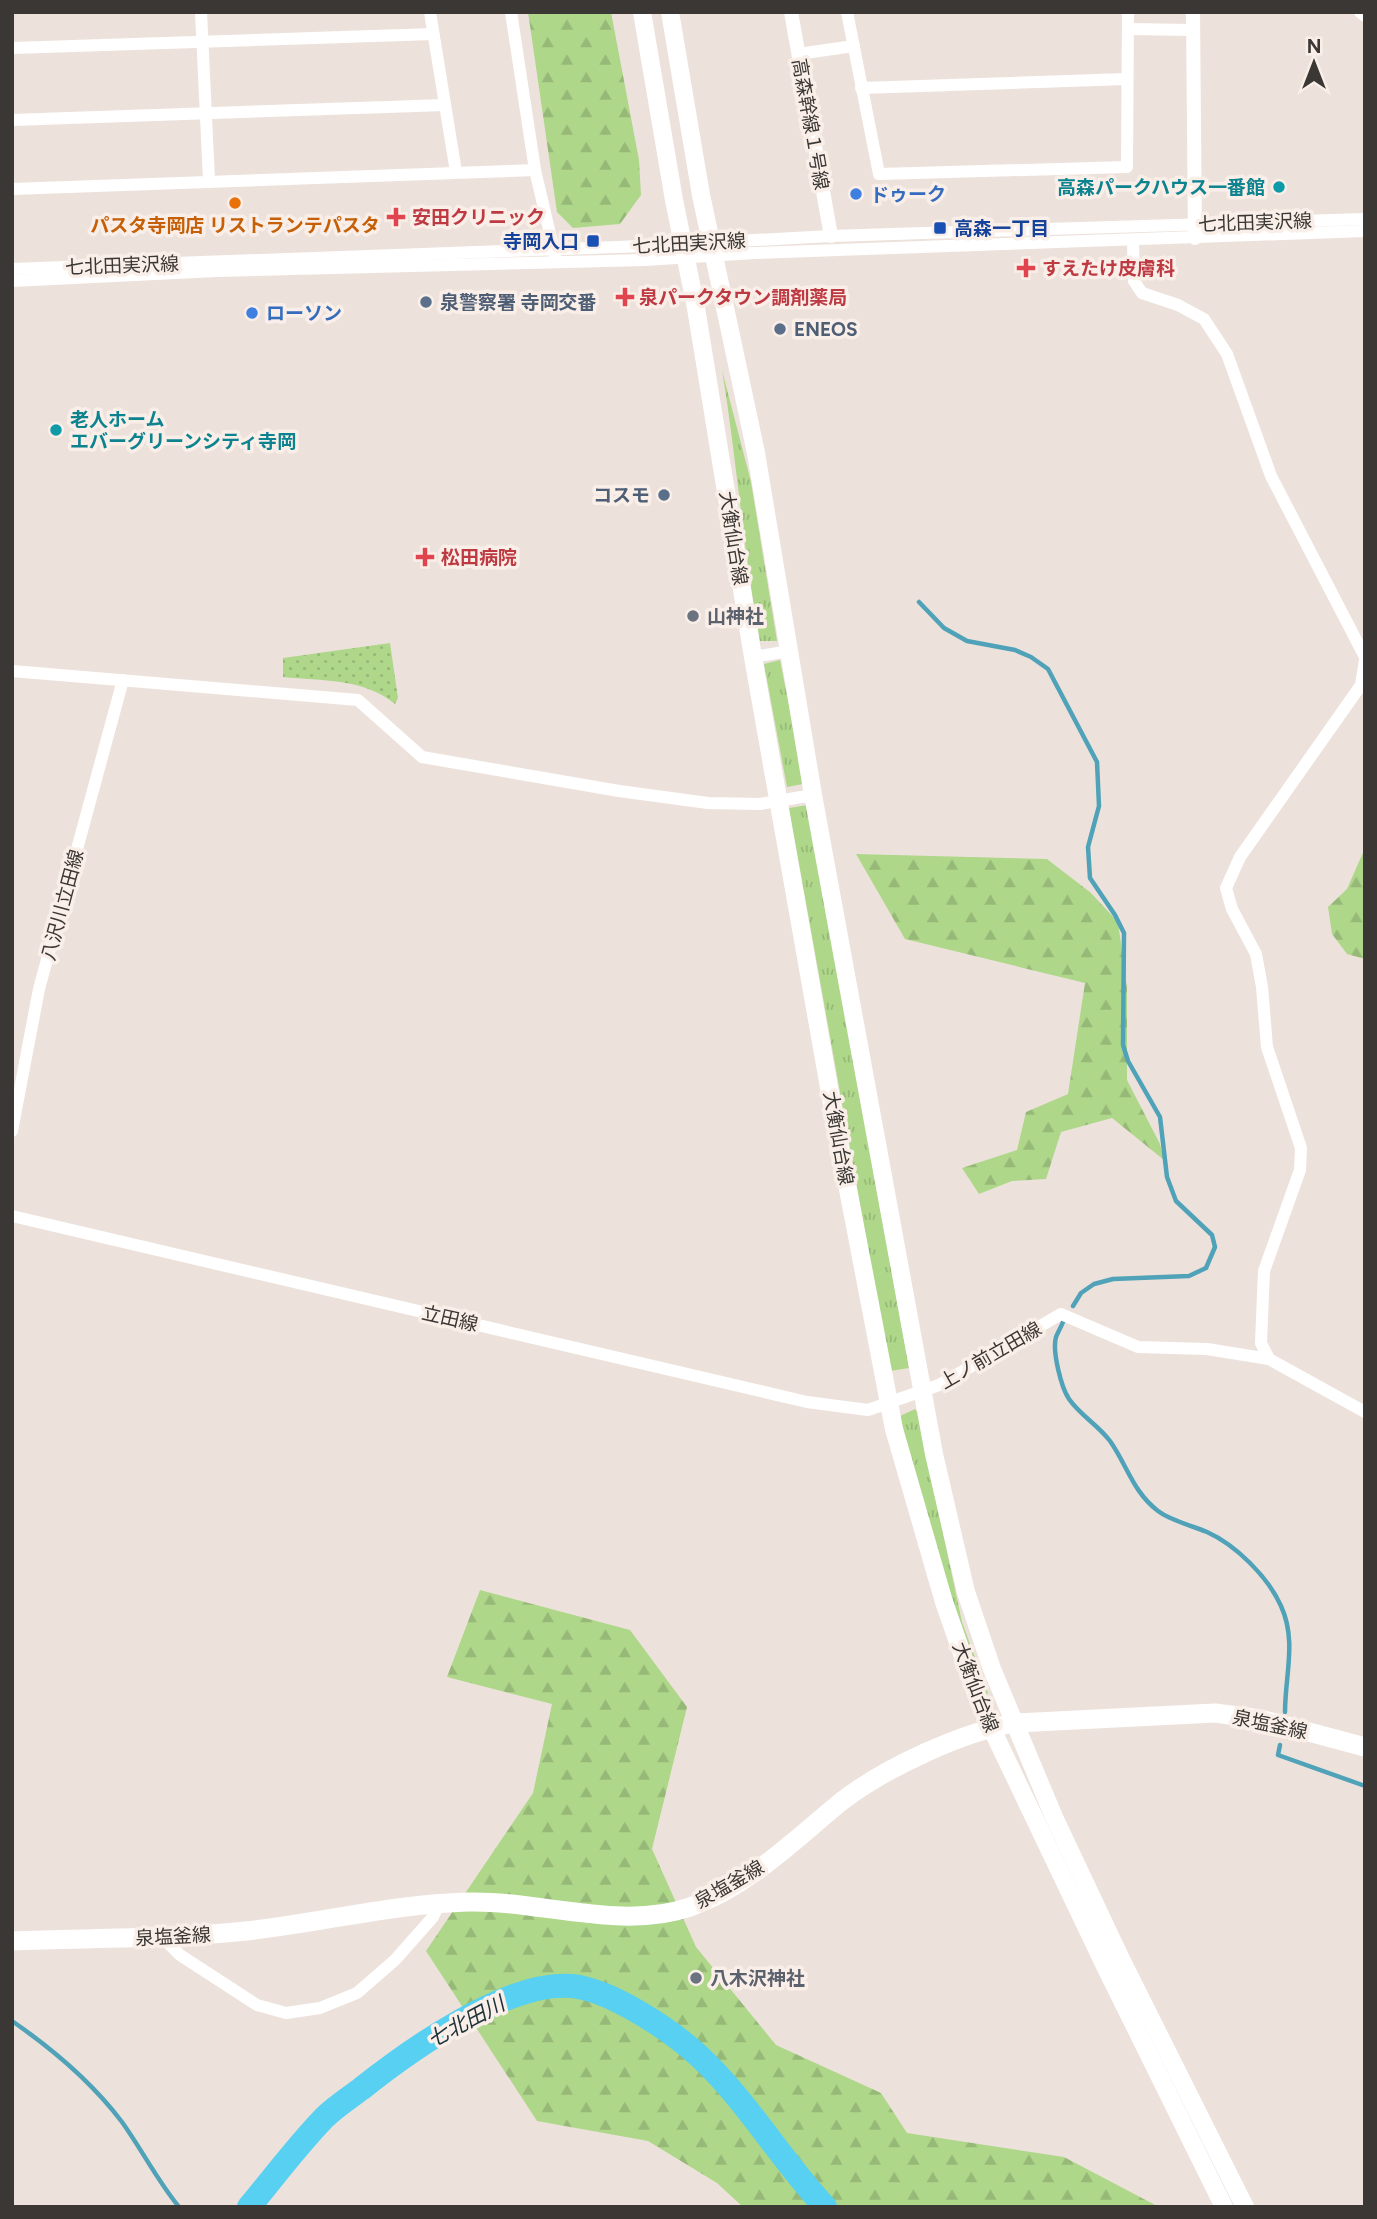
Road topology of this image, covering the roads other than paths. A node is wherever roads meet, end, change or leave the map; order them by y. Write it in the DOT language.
graph roads {
  1 [pos="201,12"];
  2 [pos="430,12"];
  3 [pos="510,12"];
  4 [pos="642,12"];
  5 [pos="670,12"];
  6 [pos="791,12"];
  7 [pos="847,12"];
  8 [pos="1128,12"];
  9 [pos="1193,12"];
  10 [pos="1360,12"];
  11 [pos="1365,16"];
  12 [pos="1128,29"];
  13 [pos="1193,30"];
  14 [pos="433,34"];
  15 [pos="202,40"];
  16 [pos="854,46"];
  17 [pos="12,48"];
  18 [pos="798,54"];
  19 [pos="1126,79"];
  20 [pos="861,88"];
  21 [pos="445,105"];
  22 [pos="205,111"];
  23 [pos="12,120"];
  24 [pos="536,170"];
  25 [pos="456,172"];
  26 [pos="209,180"];
  27 [pos="12,189"];
  28 [pos="1365,219"];
  29 [pos="1195,231"];
  30 [pos="1365,231"];
  31 [pos="831,236"];
  32 [pos="1133,241"];
  33 [pos="712,248"];
  34 [pos="685,250"];
  35 [pos="555,256"];
  36 [pos="12,269"];
  37 [pos="12,282"];
  38 [pos="789,651"];
  39 [pos="753,657"];
  40 [pos="1364,658"];
  41 [pos="12,671"];
  42 [pos="123,680"];
  43 [pos="813,795"];
  44 [pos="779,801"];
  45 [pos="12,1131"];
  46 [pos="12,1216"];
  47 [pos="1269,1359"];
  48 [pos="923,1392"];
  49 [pos="888,1403"];
  50 [pos="1365,1412"];
  51 [pos="1015,1723"];
  52 [pos="990,1728"];
  53 [pos="1365,1748"];
  54 [pos="439,1904"];
  55 [pos="162,1937"];
  56 [pos="12,1941"];
  57 [pos="1224,2207"];
  58 [pos="1245,2207"];
  1 -- 15 [label="street"];
  2 -- 14 [label="street"];
  3 -- 24 [label="street"];
  4 -- 34 [label="main road, 大衡仙台線"];
  5 -- 33 [label="main road, 大衡仙台線"];
  6 -- 18 [label="street, 高森幹線１号線"];
  7 -- 16 [label="street"];
  8 -- 12 [label="street"];
  9 -- 13 [label="street"];
  10 -- 11 [label="street"];
  12 -- 13 [label="street"];
  12 -- 19 [label="street"];
  13 -- 29 [label="street"];
  14 -- 15 [label="street"];
  14 -- 21 [label="street"];
  15 -- 17 [label="street"];
  15 -- 22 [label="street"];
  16 -- 18 [label="street"];
  16 -- 20 [label="street"];
  18 -- 31 [label="street, 高森幹線１号線"];
  19 -- 20 [label="street"];
  19 -- 20 [label="street"];
  21 -- 22 [label="street"];
  21 -- 25 [label="street"];
  22 -- 23 [label="street"];
  22 -- 26 [label="street"];
  24 -- 25 [label="street"];
  24 -- 35 [label="street"];
  25 -- 26 [label="street"];
  26 -- 27 [label="street"];
  28 -- 29 [label="street, 七北田実沢線"];
  29 -- 30 [label="street"];
  29 -- 31 [label="street, 七北田実沢線"];
  29 -- 32 [label="street"];
  31 -- 33 [label="street, 七北田実沢線"];
  32 -- 33 [label="street"];
  32 -- 40 [label="street"];
  33 -- 34 [label="street"];
  33 -- 38 [label="main road, 大衡仙台線"];
  34 -- 35 [label="street"];
  34 -- 39 [label="main road, 大衡仙台線"];
  35 -- 36 [label="street, 七北田実沢線"];
  35 -- 37 [label="street"];
  38 -- 39 [label="street"];
  38 -- 43 [label="main road, 大衡仙台線"];
  39 -- 44 [label="main road, 大衡仙台線"];
  40 -- 47 [label="street"];
  41 -- 42 [label="street"];
  42 -- 44 [label="street"];
  42 -- 45 [label="street, 八沢川立田線"];
  43 -- 44 [label="street"];
  43 -- 48 [label="main road, 大衡仙台線"];
  44 -- 49 [label="main road, 大衡仙台線"];
  46 -- 49 [label="street, 立田線"];
  47 -- 48 [label="street, 上ノ前立田線"];
  47 -- 50 [label="street, 上ノ前立田線"];
  48 -- 49 [label="street, 上ノ前立田線"];
  48 -- 51 [label="main road, 大衡仙台線"];
  49 -- 52 [label="main road, 大衡仙台線"];
  51 -- 52 [label="main road, 泉塩釜線"];
  51 -- 53 [label="main road, 泉塩釜線"];
  51 -- 58 [label="main road, 大衡仙台線"];
  52 -- 54 [label="main road, 泉塩釜線"];
  52 -- 57 [label="main road, 大衡仙台線"];
  54 -- 55 [label="main road, 泉塩釜線"];
  54 -- 55 [label="street"];
  55 -- 56 [label="main road, 泉塩釜線"];
}
